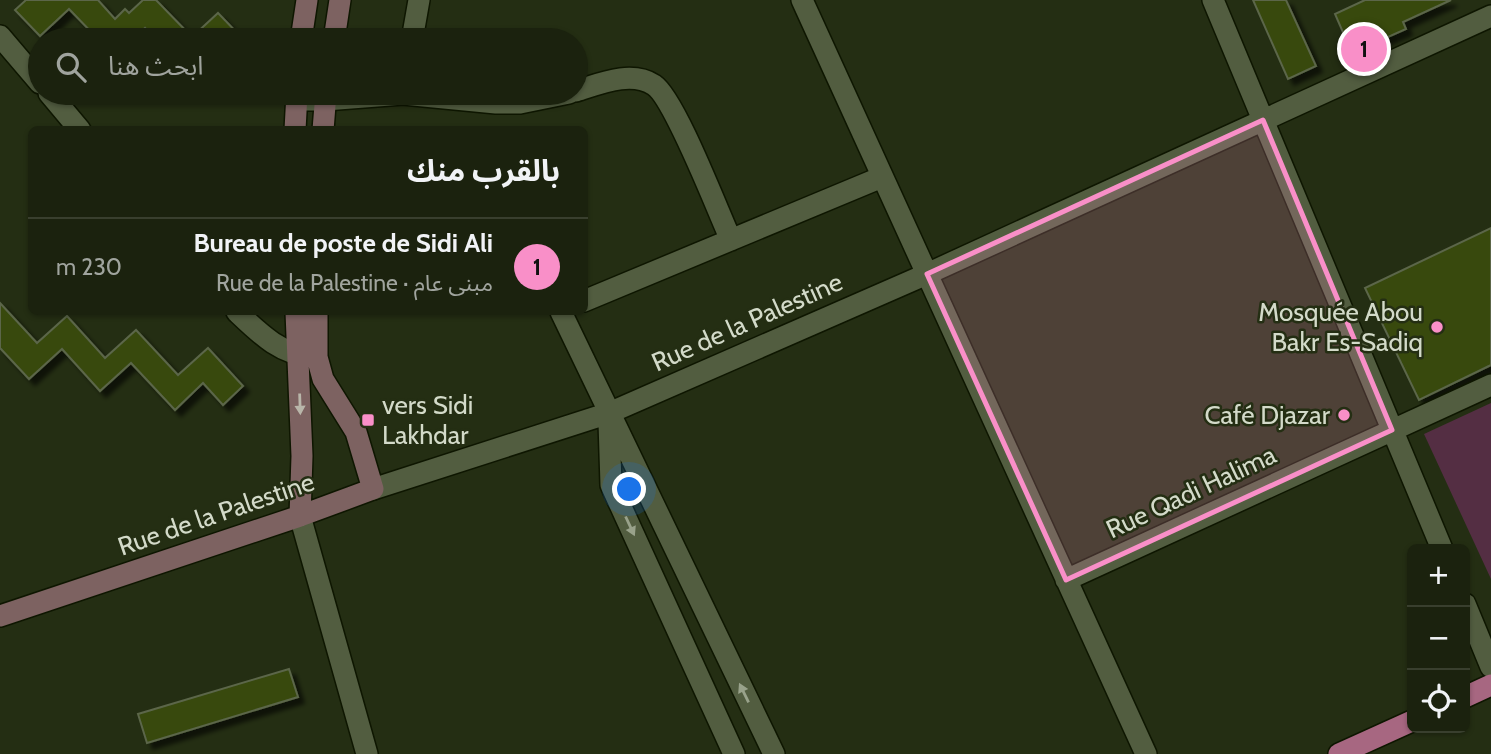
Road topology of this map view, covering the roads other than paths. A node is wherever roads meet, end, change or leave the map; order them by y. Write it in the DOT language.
graph roads {
  1 [pos="307,0"];
  2 [pos="340,0"];
  3 [pos="419,0"];
  4 [pos="802,0"];
  5 [pos="1213,0"];
  6 [pos="1491,16"];
  7 [pos="303,28"];
  8 [pos="336,28"];
  9 [pos="414,28"];
  10 [pos="0,36"];
  11 [pos="28,69"];
  12 [pos="588,87"];
  13 [pos="58,105"];
  14 [pos="296,105"];
  15 [pos="325,105"];
  16 [pos="1263,120"];
  17 [pos="77,126"];
  18 [pos="295,126"];
  19 [pos="323,126"];
  20 [pos="882,177"];
  21 [pos="731,240"];
  22 [pos="927,274"];
  23 [pos="588,300"];
  24 [pos="240,315"];
  25 [pos="297,315"];
  26 [pos="316,315"];
  27 [pos="562,315"];
  28 [pos="308,357"];
  29 [pos="1491,385"];
  30 [pos="609,413"];
  31 [pos="1392,430"];
  32 [pos="373,489"];
  33 [pos="300,516"];
  34 [pos="1440,544"];
  35 [pos="1066,580"];
  36 [pos="1466,607"];
  37 [pos="0,616"];
  38 [pos="1491,667"];
  39 [pos="1491,685"];
  40 [pos="1470,695"];
  41 [pos="1407,723"];
  42 [pos="368,754"];
  43 [pos="734,754"];
  44 [pos="774,754"];
  45 [pos="1146,754"];
  46 [pos="1339,754"];
  1 -- 7 [label="main road"];
  2 -- 8 [label="main road"];
  3 -- 9 [label="street"];
  4 -- 20 [label="street"];
  5 -- 16 [label="street"];
  6 -- 16 [label="street, Rue de la Palestine"];
  10 -- 11 [label="street"];
  12 -- 21 [label="street"];
  13 -- 17 [label="street"];
  14 -- 18 [label="main road"];
  15 -- 19 [label="main road"];
  16 -- 22 [label="street, Rue de la Palestine"];
  16 -- 31 [label="street"];
  20 -- 21 [label="street"];
  20 -- 22 [label="street"];
  21 -- 23 [label="street"];
  22 -- 30 [label="street, Rue de la Palestine"];
  22 -- 35 [label="street"];
  24 -- 28 [label="street"];
  25 -- 28 [label="main road"];
  26 -- 28 [label="main road"];
  27 -- 30 [label="street"];
  28 -- 32 [label="main road"];
  28 -- 33 [label="main road, one-way"];
  29 -- 31 [label="street, Rue Qadi Halima"];
  30 -- 32 [label="street, Rue de la Palestine"];
  30 -- 43 [label="street, one-way"];
  44 -- 30 [label="street, one-way"];
  31 -- 34 [label="street"];
  31 -- 35 [label="street, Rue Qadi Halima"];
  32 -- 33 [label="main road, Rue de la Palestine"];
  33 -- 37 [label="main road, Rue de la Palestine"];
  33 -- 42 [label="street"];
  35 -- 45 [label="street"];
  36 -- 38 [label="street"];
  39 -- 40 [label="main road"];
  41 -- 46 [label="main road"];
}
